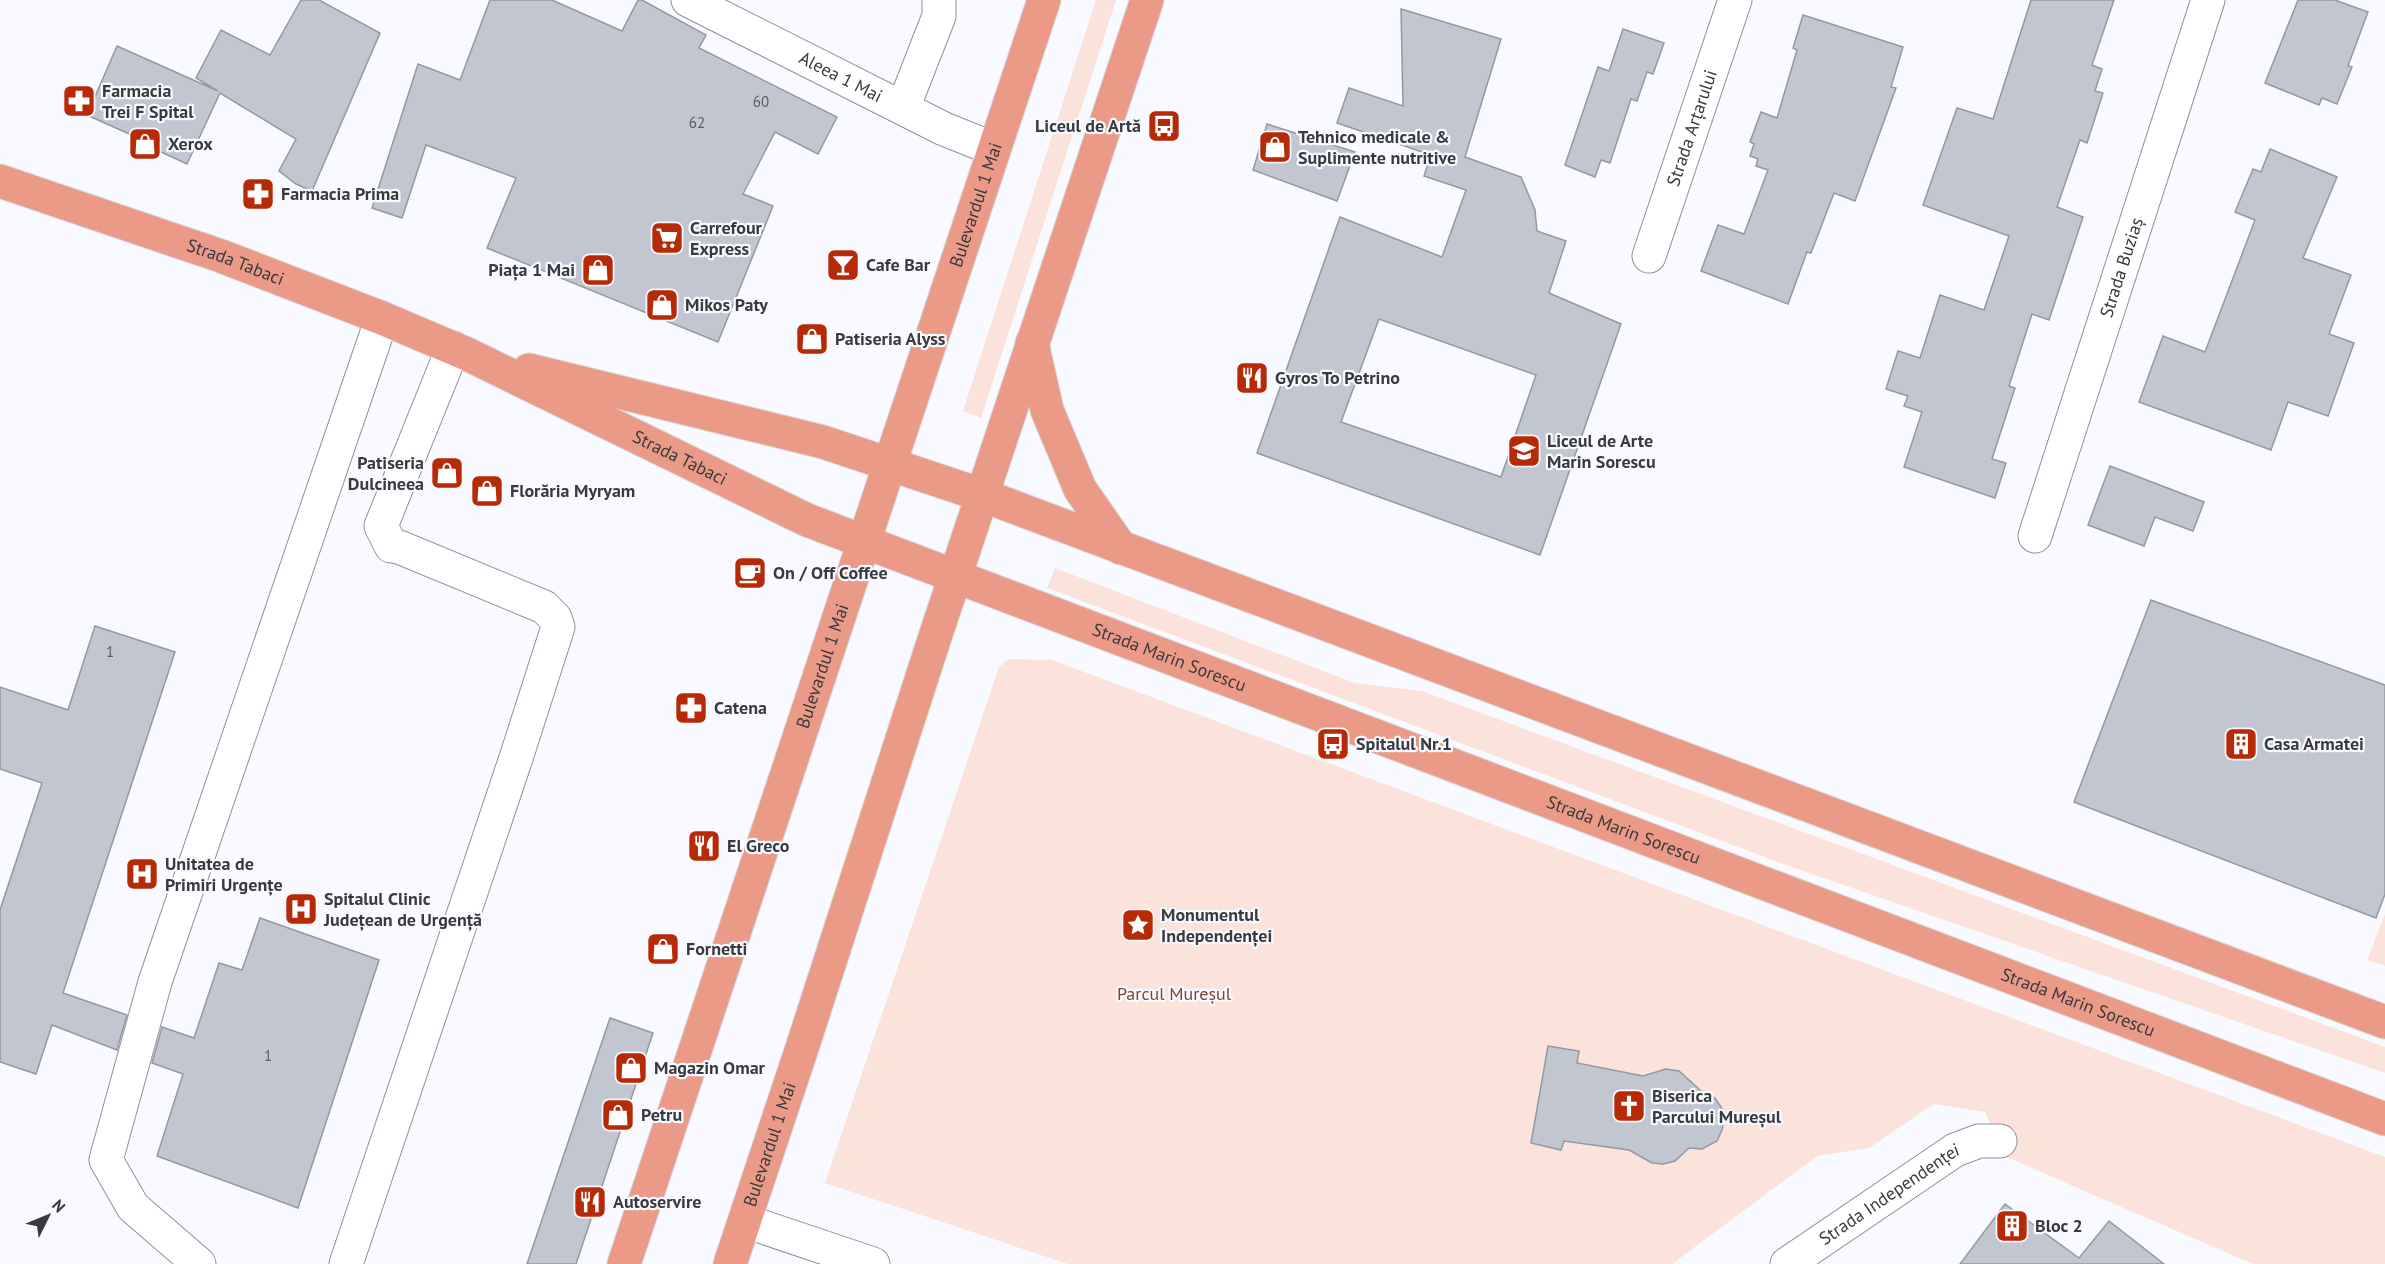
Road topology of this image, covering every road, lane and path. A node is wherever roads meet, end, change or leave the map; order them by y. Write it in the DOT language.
graph roads {
  1 [pos="688,0"];
  2 [pos="939,0"];
  3 [pos="1044,0"];
  4 [pos="1147,0"];
  5 [pos="1735,0"];
  6 [pos="2208,0"];
  7 [pos="903,108"];
  8 [pos="994,149"];
  9 [pos="0,181"];
  10 [pos="1649,256"];
  11 [pos="382,318"];
  12 [pos="1032,342"];
  13 [pos="460,351"];
  14 [pos="889,463"];
  15 [pos="982,495"];
  16 [pos="2035,536"];
  17 [pos="863,542"];
  18 [pos="1121,548"];
  19 [pos="955,575"];
  20 [pos="2385,1023"];
  21 [pos="2385,1119"];
  22 [pos="2000,1141"];
  23 [pos="745,1221"];
  24 [pos="199,1264"];
  25 [pos="346,1264"];
  26 [pos="624,1264"];
  27 [pos="730,1264"];
  28 [pos="873,1264"];
  29 [pos="1788,1264"];
  1 -- 7 [label="street, Aleea 1 Mai"];
  2 -- 7 [label="street"];
  3 -- 8 [label="main road, Bulevardul 1 Mai"];
  4 -- 12 [label="main road, Bulevardul 1 Mai"];
  5 -- 10 [label="street, Strada Arțarului"];
  6 -- 16 [label="street, Strada Buziaș"];
  7 -- 8 [label="street, Aleea 1 Mai"];
  8 -- 14 [label="main road, Bulevardul 1 Mai"];
  9 -- 11 [label="main road, Strada Tabaci"];
  11 -- 13 [label="main road, Strada Tabaci"];
  11 -- 24 [label="street"];
  12 -- 15 [label="main road, Bulevardul 1 Mai"];
  12 -- 18 [label="main road"];
  13 -- 14 [label="main road, Strada Tabaci"];
  13 -- 17 [label="main road, Strada Tabaci"];
  13 -- 25 [label="street"];
  14 -- 15 [label="main road, Strada Tabaci"];
  14 -- 17 [label="main road, Bulevardul 1 Mai"];
  15 -- 18 [label="main road"];
  15 -- 19 [label="main road, Bulevardul 1 Mai"];
  17 -- 19 [label="main road, Strada Marin Sorescu"];
  17 -- 26 [label="main road, Bulevardul 1 Mai"];
  18 -- 20 [label="main road"];
  19 -- 21 [label="main road, Strada Marin Sorescu"];
  19 -- 23 [label="main road, Bulevardul 1 Mai"];
  22 -- 29 [label="street, Strada Independenței"];
  23 -- 27 [label="main road, Bulevardul 1 Mai"];
  23 -- 28 [label="street"];
}
